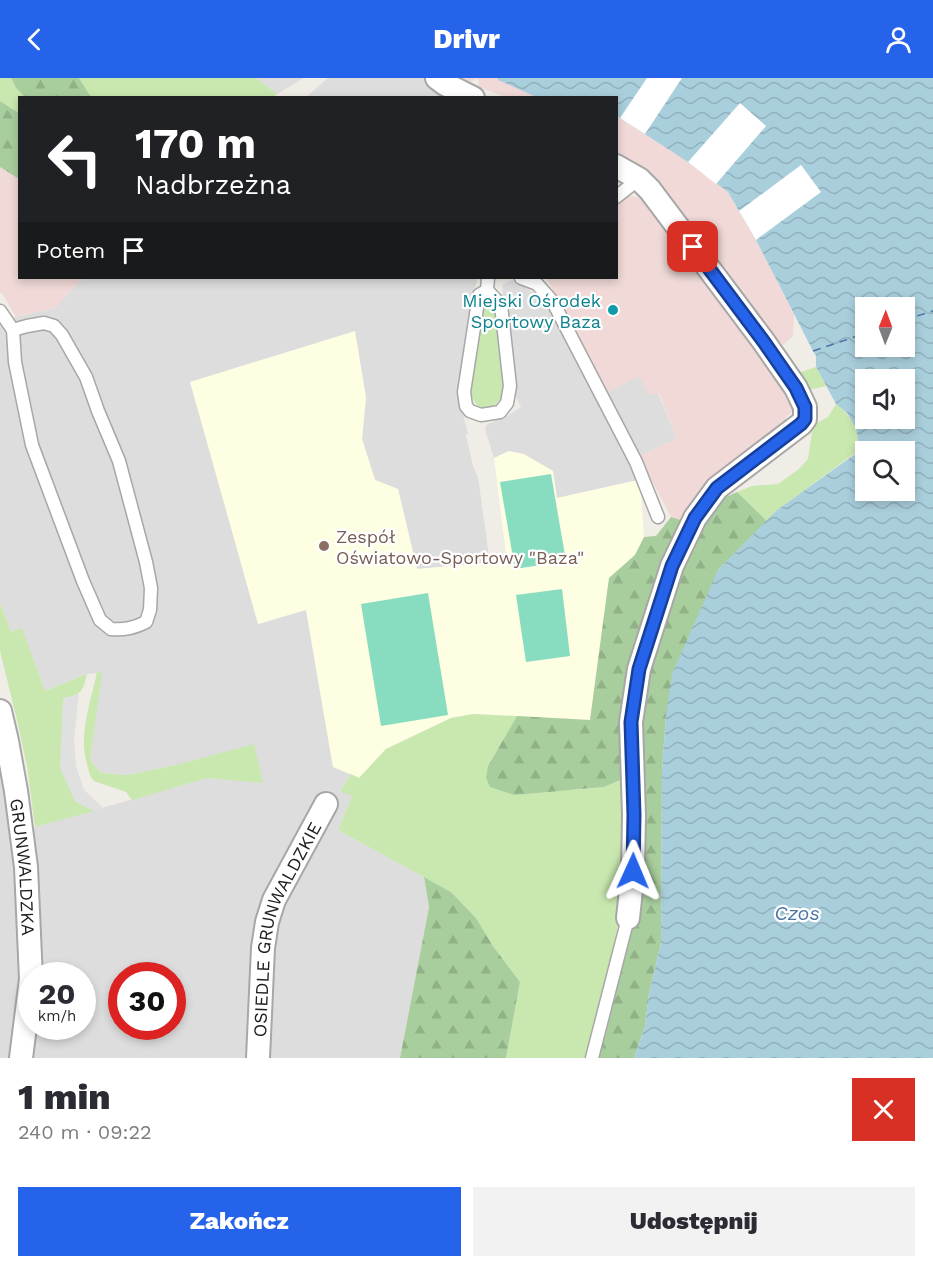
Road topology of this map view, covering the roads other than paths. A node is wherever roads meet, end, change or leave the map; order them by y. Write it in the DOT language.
graph roads {
  1 [pos="437,78"];
  2 [pos="470,96"];
  3 [pos="618,167"];
  4 [pos="639,179"];
  5 [pos="618,195"];
  6 [pos="524,279"];
  7 [pos="488,284"];
  8 [pos="0,311"];
  9 [pos="13,330"];
  10 [pos="658,517"];
  11 [pos="0,711"];
  12 [pos="4,742"];
  13 [pos="326,804"];
  14 [pos="628,918"];
  15 [pos="21,1058"];
  16 [pos="258,1058"];
  17 [pos="592,1058"];
  1 -- 2 [label="street"];
  3 -- 4 [label="street"];
  4 -- 5 [label="lane"];
  4 -- 14 [label="street"];
  6 -- 10 [label="lane"];
  7 -- 7 [label="lane"];
  8 -- 9 [label="lane"];
  9 -- 9 [label="lane"];
  11 -- 12 [label="street, GRUNWALDZKA"];
  12 -- 15 [label="street, GRUNWALDZKA"];
  13 -- 16 [label="street, OSIEDLE GRUNWALDZKIE"];
  14 -- 17 [label="lane"];
}
